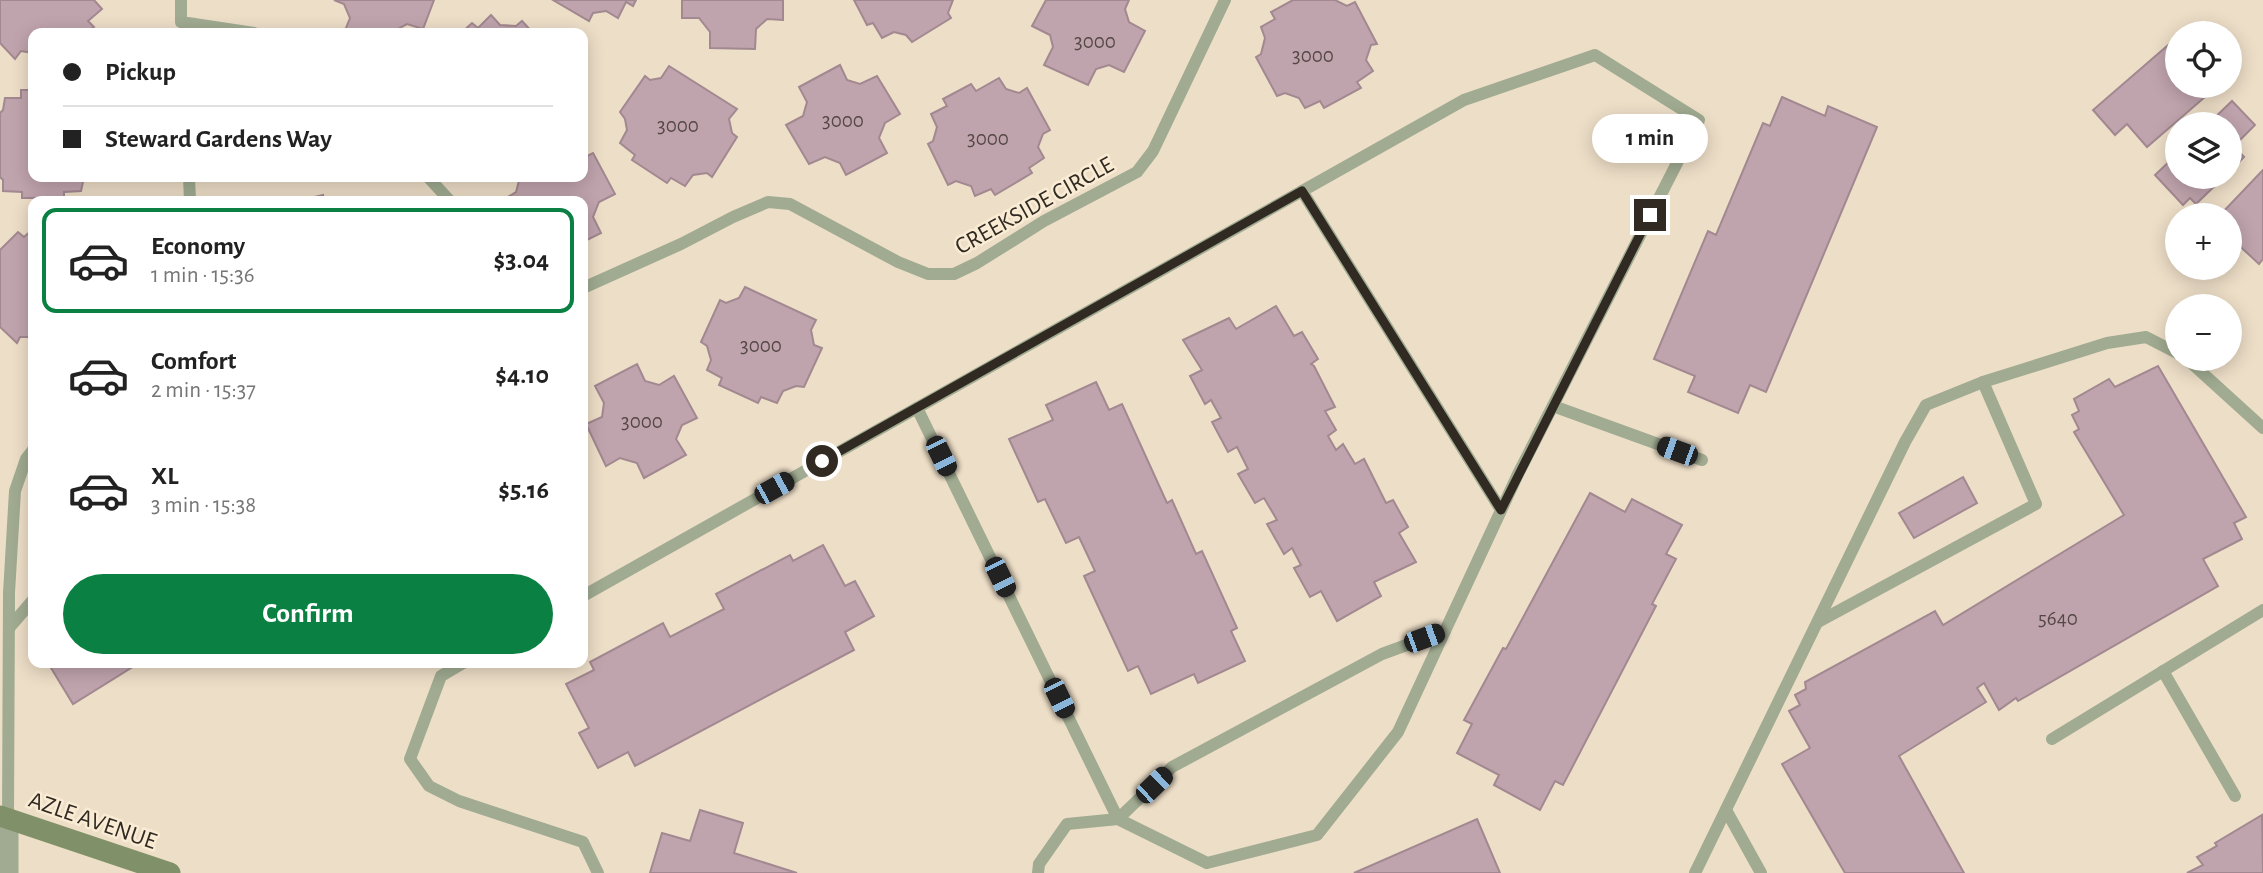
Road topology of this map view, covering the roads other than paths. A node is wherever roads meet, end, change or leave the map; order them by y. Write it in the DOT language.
graph roads {
  1 [pos="181,0"];
  2 [pos="1225,0"];
  3 [pos="182,28"];
  4 [pos="433,182"];
  5 [pos="1302,191"];
  6 [pos="445,196"];
  7 [pos="588,286"];
  8 [pos="2165,347"];
  9 [pos="2200,371"];
  10 [pos="1983,382"];
  11 [pos="1553,406"];
  12 [pos="918,408"];
  13 [pos="2263,428"];
  14 [pos="28,456"];
  15 [pos="1702,460"];
  16 [pos="1501,510"];
  17 [pos="588,593"];
  18 [pos="28,606"];
  19 [pos="2263,610"];
  20 [pos="1818,622"];
  21 [pos="9,628"];
  22 [pos="1445,631"];
  23 [pos="455,668"];
  24 [pos="2163,671"];
  25 [pos="2052,739"];
  26 [pos="2235,796"];
  27 [pos="1726,810"];
  28 [pos="4,818"];
  29 [pos="1118,819"];
  30 [pos="8,873"];
  31 [pos="170,873"];
  32 [pos="598,873"];
  33 [pos="1038,873"];
  34 [pos="1695,873"];
  35 [pos="1761,873"];
  1 -- 3 [label="lane"];
  2 -- 7 [label="lane, CREEKSIDE CIRCLE"];
  4 -- 6 [label="lane"];
  5 -- 11 [label="lane"];
  5 -- 12 [label="lane"];
  5 -- 16 [label="lane"];
  8 -- 10 [label="lane"];
  9 -- 13 [label="lane"];
  10 -- 20 [label="lane"];
  10 -- 20 [label="lane"];
  11 -- 15 [label="lane"];
  11 -- 16 [label="lane"];
  12 -- 17 [label="lane"];
  12 -- 29 [label="lane"];
  14 -- 21 [label="lane"];
  16 -- 22 [label="lane"];
  18 -- 21 [label="lane"];
  19 -- 24 [label="lane"];
  20 -- 27 [label="lane"];
  21 -- 28 [label="lane"];
  22 -- 29 [label="lane"];
  22 -- 29 [label="lane"];
  23 -- 32 [label="lane"];
  24 -- 25 [label="lane"];
  24 -- 26 [label="lane"];
  27 -- 34 [label="lane"];
  27 -- 35 [label="lane"];
  28 -- 30 [label="street"];
  28 -- 31 [label="main road, AZLE AVENUE"];
  29 -- 33 [label="lane"];
}
